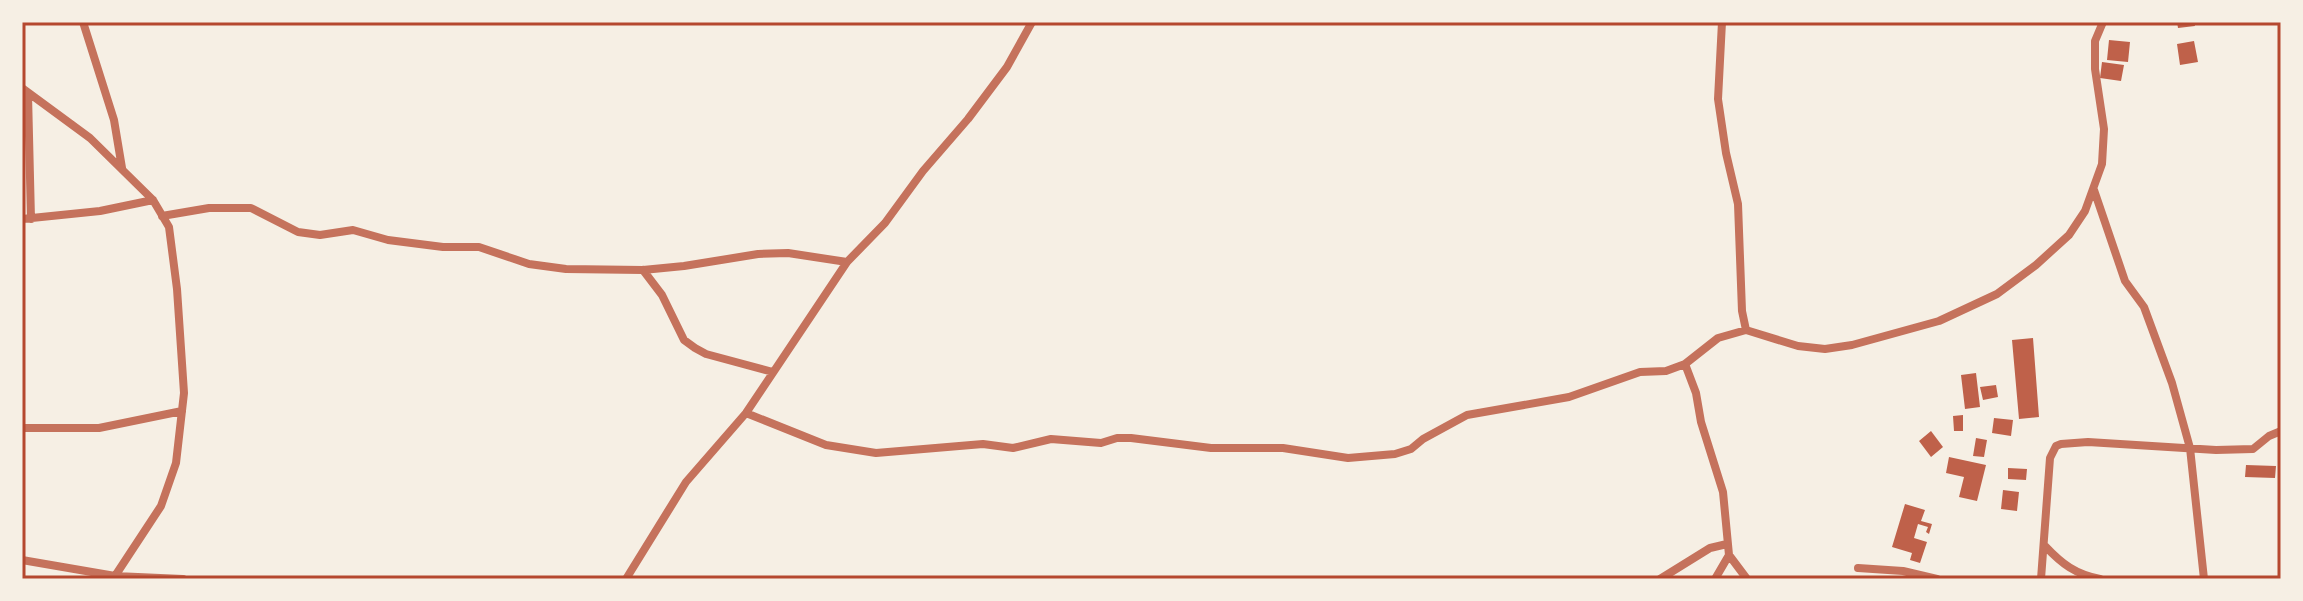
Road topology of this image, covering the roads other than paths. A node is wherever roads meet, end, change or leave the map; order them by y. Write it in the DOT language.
graph roads {
  1 [pos="83,22"];
  2 [pos="1032,22"];
  3 [pos="1722,22"];
  4 [pos="2103,22"];
  5 [pos="25,91"];
  6 [pos="122,170"];
  7 [pos="2094,189"];
  8 [pos="153,200"];
  9 [pos="162,216"];
  10 [pos="27,219"];
  11 [pos="847,262"];
  12 [pos="643,270"];
  13 [pos="1746,330"];
  14 [pos="1685,364"];
  15 [pos="773,372"];
  16 [pos="182,411"];
  17 [pos="746,413"];
  18 [pos="22,428"];
  19 [pos="2281,431"];
  20 [pos="2190,448"];
  21 [pos="1727,544"];
  22 [pos="2045,546"];
  23 [pos="1729,555"];
  24 [pos="22,560"];
  25 [pos="634,565"];
  26 [pos="1858,568"];
  27 [pos="115,576"];
  28 [pos="183,579"];
  29 [pos="626,579"];
  30 [pos="637,579"];
  31 [pos="1660,579"];
  32 [pos="1715,579"];
  33 [pos="1747,579"];
  34 [pos="1937,579"];
  35 [pos="2041,579"];
  36 [pos="2100,579"];
  37 [pos="2204,579"];
  1 -- 6 [label="street"];
  2 -- 11 [label="street"];
  3 -- 13 [label="street"];
  4 -- 7 [label="street"];
  5 -- 6 [label="street"];
  5 -- 10 [label="street"];
  6 -- 8 [label="street"];
  7 -- 13 [label="street"];
  7 -- 20 [label="street"];
  8 -- 9 [label="street"];
  8 -- 10 [label="street"];
  9 -- 12 [label="street"];
  9 -- 16 [label="street"];
  11 -- 12 [label="street"];
  11 -- 15 [label="street"];
  12 -- 15 [label="street"];
  13 -- 14 [label="street"];
  14 -- 17 [label="street"];
  14 -- 21 [label="street"];
  15 -- 17 [label="street"];
  16 -- 18 [label="street"];
  16 -- 27 [label="street"];
  17 -- 25 [label="street"];
  19 -- 20 [label="street"];
  20 -- 22 [label="street"];
  20 -- 37 [label="street"];
  21 -- 23 [label="street"];
  21 -- 31 [label="street"];
  22 -- 35 [label="street"];
  22 -- 36 [label="street"];
  23 -- 32 [label="street"];
  23 -- 33 [label="street"];
  24 -- 27 [label="street"];
  25 -- 29 [label="street"];
  25 -- 30 [label="street"];
  26 -- 34 [label="street"];
  27 -- 28 [label="street"];
}
